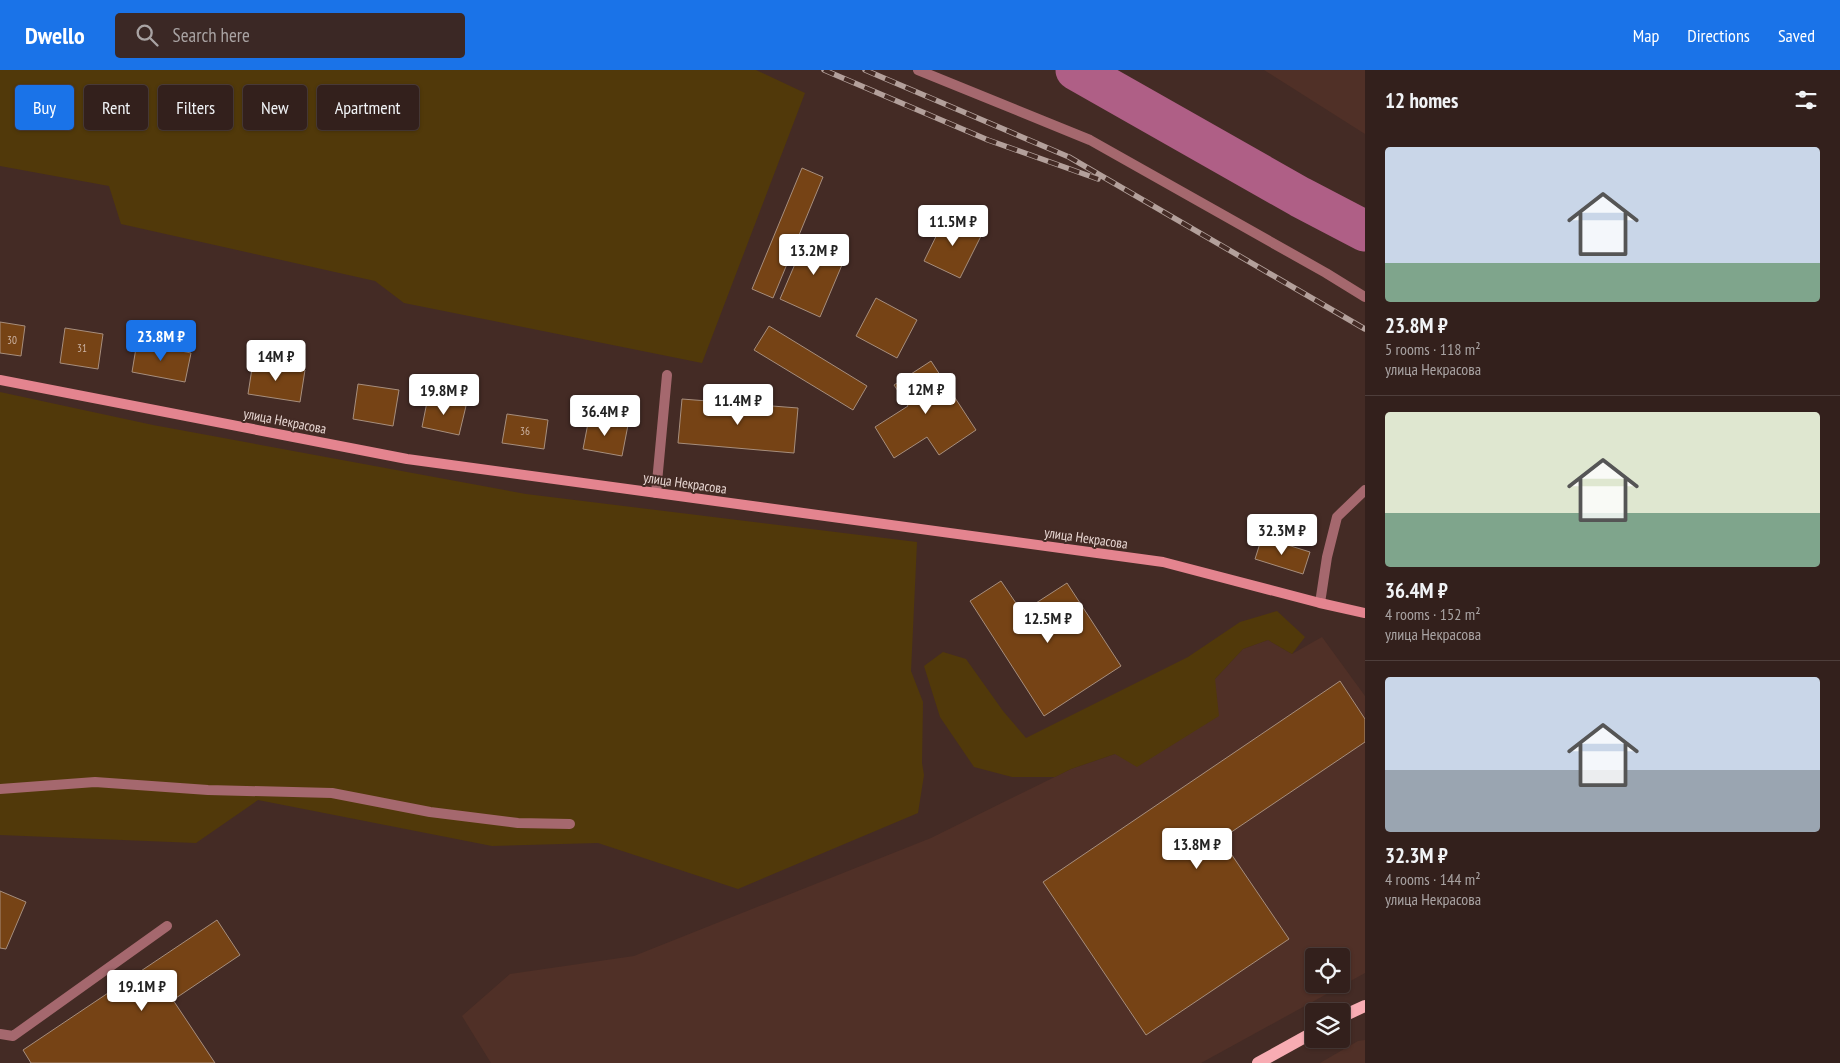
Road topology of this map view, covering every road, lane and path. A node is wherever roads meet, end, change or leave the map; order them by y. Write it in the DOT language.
graph roads {
  1 [pos="918,70"];
  2 [pos="1365,297"];
  3 [pos="667,375"];
  4 [pos="0,380"];
  5 [pos="1365,490"];
  6 [pos="656,493"];
  7 [pos="1320,603"];
  8 [pos="1365,613"];
  9 [pos="0,789"];
  10 [pos="570,824"];
  11 [pos="167,926"];
  12 [pos="1365,1006"];
  13 [pos="1350,1013"];
  14 [pos="0,1034"];
  15 [pos="1305,1037"];
  16 [pos="1258,1063"];
  1 -- 2 [label="street"];
  3 -- 6 [label="street"];
  4 -- 6 [label="street, улица Некрасова"];
  5 -- 7 [label="street"];
  6 -- 7 [label="street, улица Некрасова"];
  7 -- 8 [label="street, улица Некрасова"];
  9 -- 10 [label="street"];
  11 -- 14 [label="street"];
  12 -- 13 [label="main road"];
  15 -- 16 [label="main road"];
}
